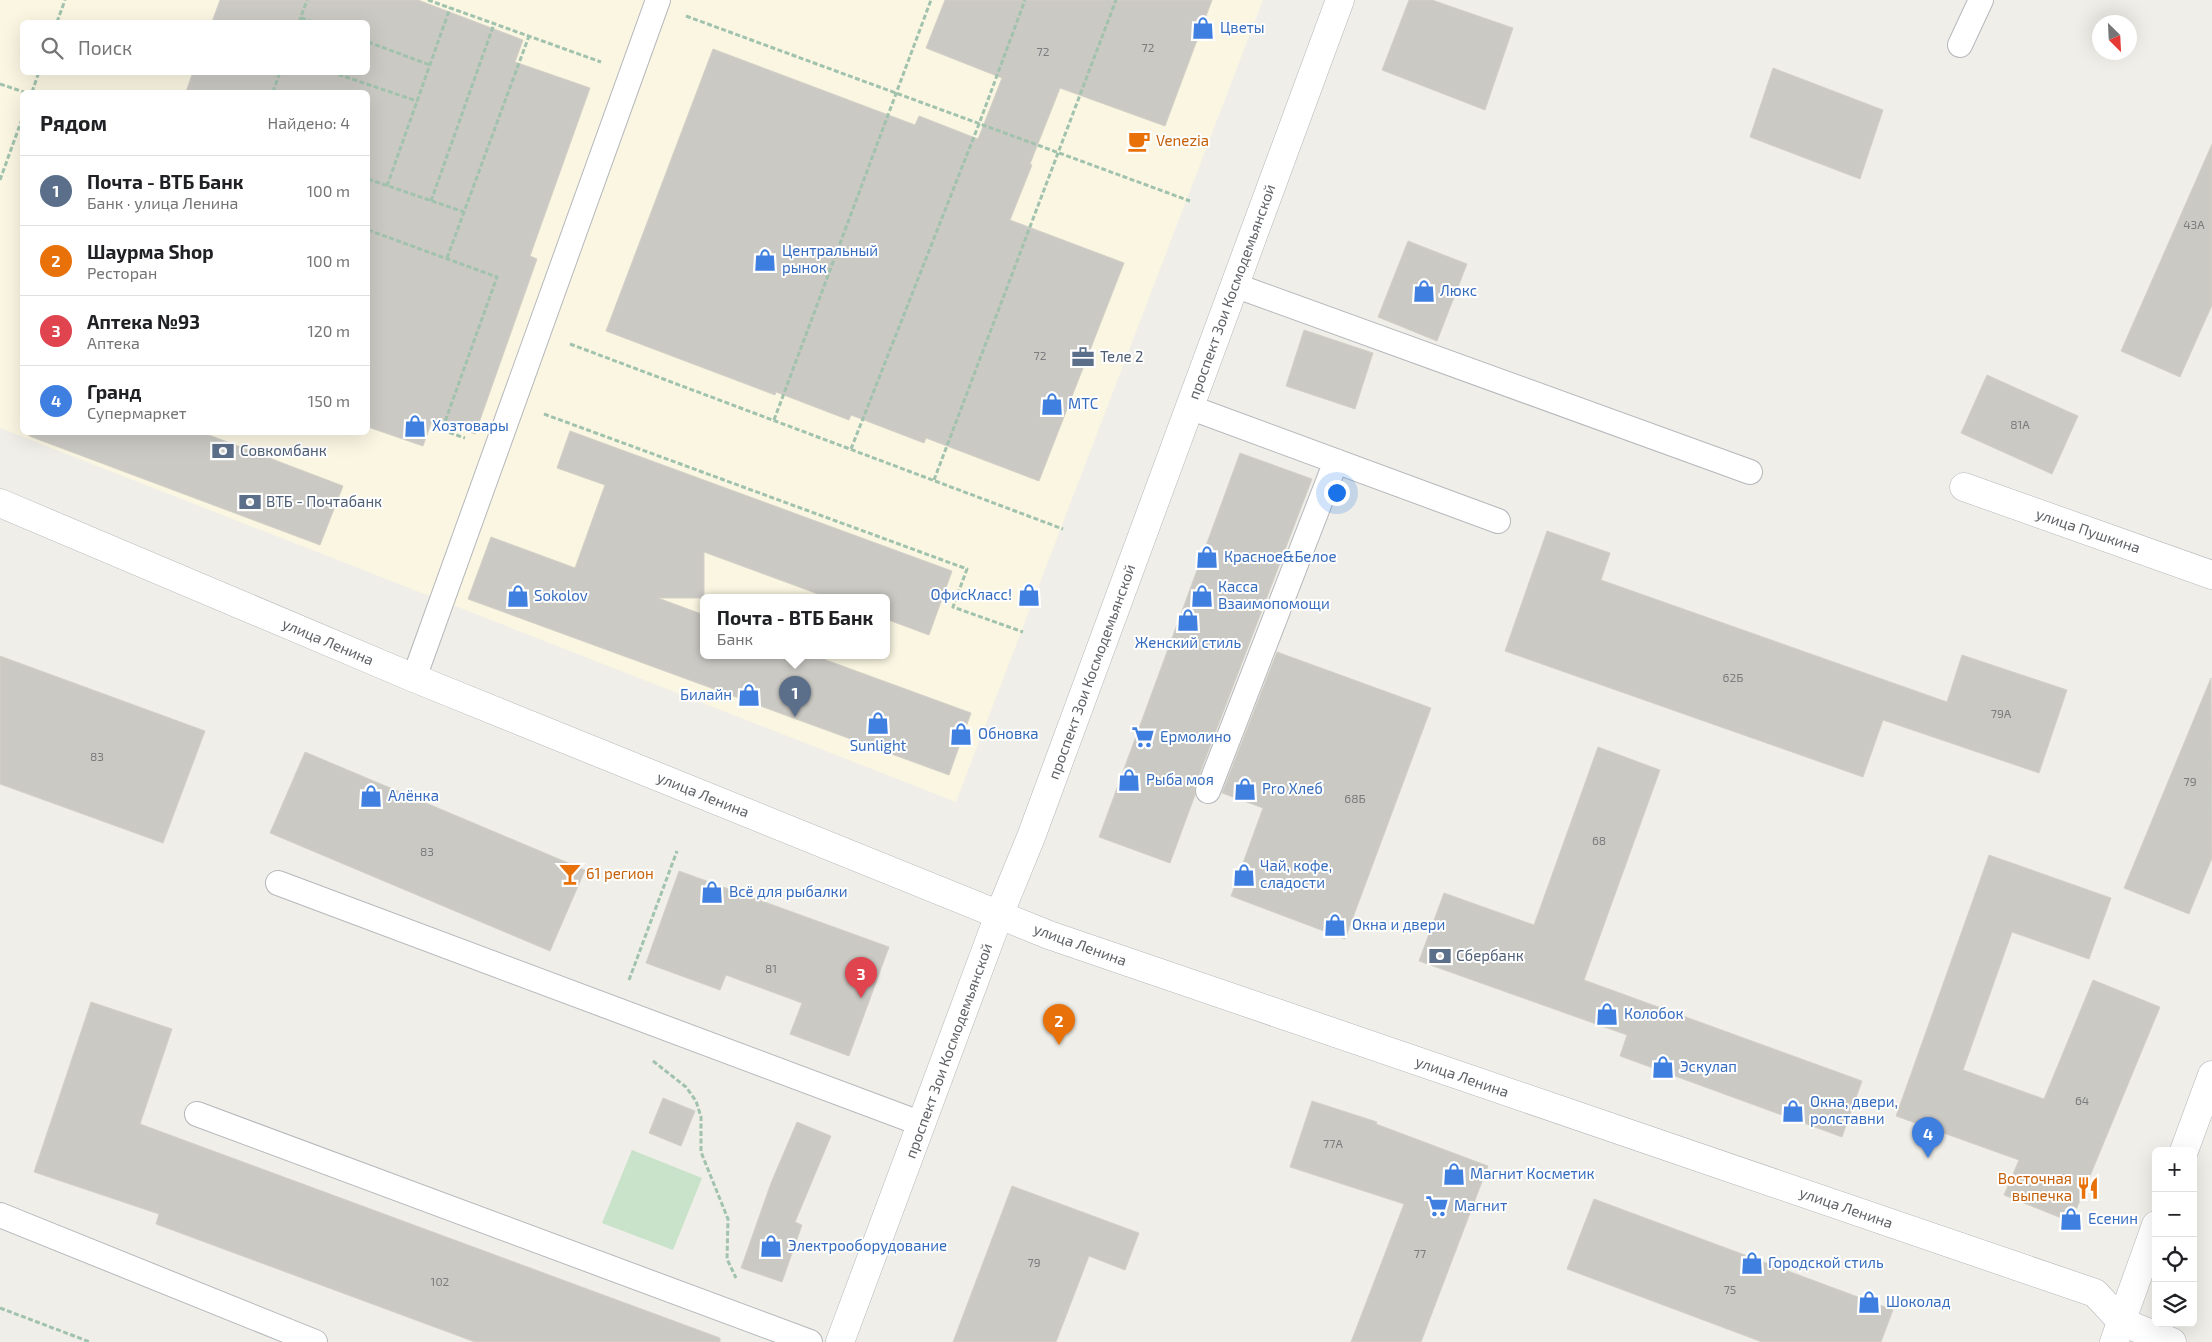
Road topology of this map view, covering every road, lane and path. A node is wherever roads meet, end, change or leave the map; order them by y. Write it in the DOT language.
graph roads {
  1 [pos="65,0"];
  2 [pos="307,0"];
  3 [pos="428,0"];
  4 [pos="931,0"];
  5 [pos="1025,0"];
  6 [pos="1116,0"];
  7 [pos="1340,0"];
  8 [pos="1981,0"];
  9 [pos="657,2"];
  10 [pos="450,8"];
  11 [pos="301,18"];
  12 [pos="58,20"];
  13 [pos="308,20"];
  14 [pos="494,24"];
  15 [pos="530,36"];
  16 [pos="370,43"];
  17 [pos="1960,45"];
  18 [pos="430,65"];
  19 [pos="632,73"];
  20 [pos="39,75"];
  21 [pos="279,75"];
  22 [pos="340,75"];
  23 [pos="0,84"];
  24 [pos="33,90"];
  25 [pos="274,90"];
  26 [pos="20,91"];
  27 [pos="895,93"];
  28 [pos="417,101"];
  29 [pos="979,124"];
  30 [pos="20,125"];
  31 [pos="1058,152"];
  32 [pos="0,180"];
  33 [pos="370,180"];
  34 [pos="387,186"];
  35 [pos="431,201"];
  36 [pos="1190,201"];
  37 [pos="464,212"];
  38 [pos="370,231"];
  39 [pos="447,258"];
  40 [pos="1234,285"];
  41 [pos="538,332"];
  42 [pos="513,402"];
  43 [pos="1189,407"];
  44 [pos="774,420"];
  45 [pos="496,449"];
  46 [pos="850,449"];
  47 [pos="1336,461"];
  48 [pos="1750,472"];
  49 [pos="934,480"];
  50 [pos="1964,487"];
  51 [pos="0,503"];
  52 [pos="1498,521"];
  53 [pos="1063,528"];
  54 [pos="2212,574"];
  55 [pos="1023,632"];
  56 [pos="414,678"];
  57 [pos="1208,791"];
  58 [pos="678,851"];
  59 [pos="278,883"];
  60 [pos="1000,916"];
  61 [pos="624,1014"];
  62 [pos="2212,1075"];
  63 [pos="197,1114"];
  64 [pos="922,1124"];
  65 [pos="2185,1147"];
  66 [pos="0,1215"];
  67 [pos="2152,1236"];
  68 [pos="736,1280"];
  69 [pos="0,1308"];
  70 [pos="2118,1332"];
  71 [pos="90,1342"];
  72 [pos="315,1342"];
  73 [pos="810,1342"];
  74 [pos="840,1342"];
  75 [pos="2172,1342"];
  1 -- 12 [label="path"];
  2 -- 11 [label="path"];
  3 -- 10 [label="path"];
  4 -- 27 [label="path"];
  5 -- 29 [label="path"];
  6 -- 31 [label="path"];
  7 -- 40 [label="street, проспект Зои Космодемьянской"];
  8 -- 17 [label="lane"];
  9 -- 19 [label="lane"];
  9 -- 27 [label="path"];
  10 -- 14 [label="path"];
  10 -- 18 [label="path"];
  11 -- 13 [label="path"];
  14 -- 15 [label="path"];
  14 -- 35 [label="path"];
  15 -- 19 [label="path"];
  15 -- 37 [label="path"];
  16 -- 18 [label="path"];
  18 -- 28 [label="path"];
  19 -- 41 [label="lane"];
  20 -- 24 [label="path"];
  21 -- 25 [label="path"];
  22 -- 28 [label="path"];
  23 -- 26 [label="path"];
  27 -- 29 [label="path"];
  27 -- 44 [label="path"];
  28 -- 34 [label="path"];
  29 -- 31 [label="path"];
  29 -- 46 [label="path"];
  30 -- 32 [label="path"];
  31 -- 36 [label="path"];
  31 -- 49 [label="path"];
  33 -- 34 [label="path"];
  34 -- 35 [label="path"];
  35 -- 37 [label="path"];
  37 -- 39 [label="path"];
  38 -- 39 [label="path"];
  39 -- 45 [label="path"];
  40 -- 43 [label="street, проспект Зои Космодемьянской"];
  40 -- 48 [label="lane"];
  41 -- 42 [label="lane"];
  41 -- 44 [label="path"];
  42 -- 45 [label="lane"];
  42 -- 55 [label="path"];
  43 -- 47 [label="lane"];
  43 -- 60 [label="street, проспект Зои Космодемьянской"];
  44 -- 46 [label="path"];
  45 -- 56 [label="lane"];
  46 -- 49 [label="path"];
  47 -- 52 [label="lane"];
  47 -- 57 [label="lane"];
  49 -- 53 [label="path"];
  50 -- 54 [label="street, улица Пушкина"];
  51 -- 56 [label="street, улица Ленина"];
  56 -- 60 [label="street, улица Ленина"];
  58 -- 61 [label="path"];
  59 -- 61 [label="lane"];
  60 -- 64 [label="street, проспект Зои Космодемьянской"];
  60 -- 70 [label="street, улица Ленина"];
  61 -- 64 [label="lane"];
  61 -- 68 [label="path"];
  62 -- 65 [label="street"];
  63 -- 73 [label="lane"];
  64 -- 74 [label="street, проспект Зои Космодемьянской"];
  66 -- 72 [label="lane"];
  67 -- 70 [label="street"];
  69 -- 71 [label="path"];
  70 -- 75 [label="street, улица Ленина"];
}
